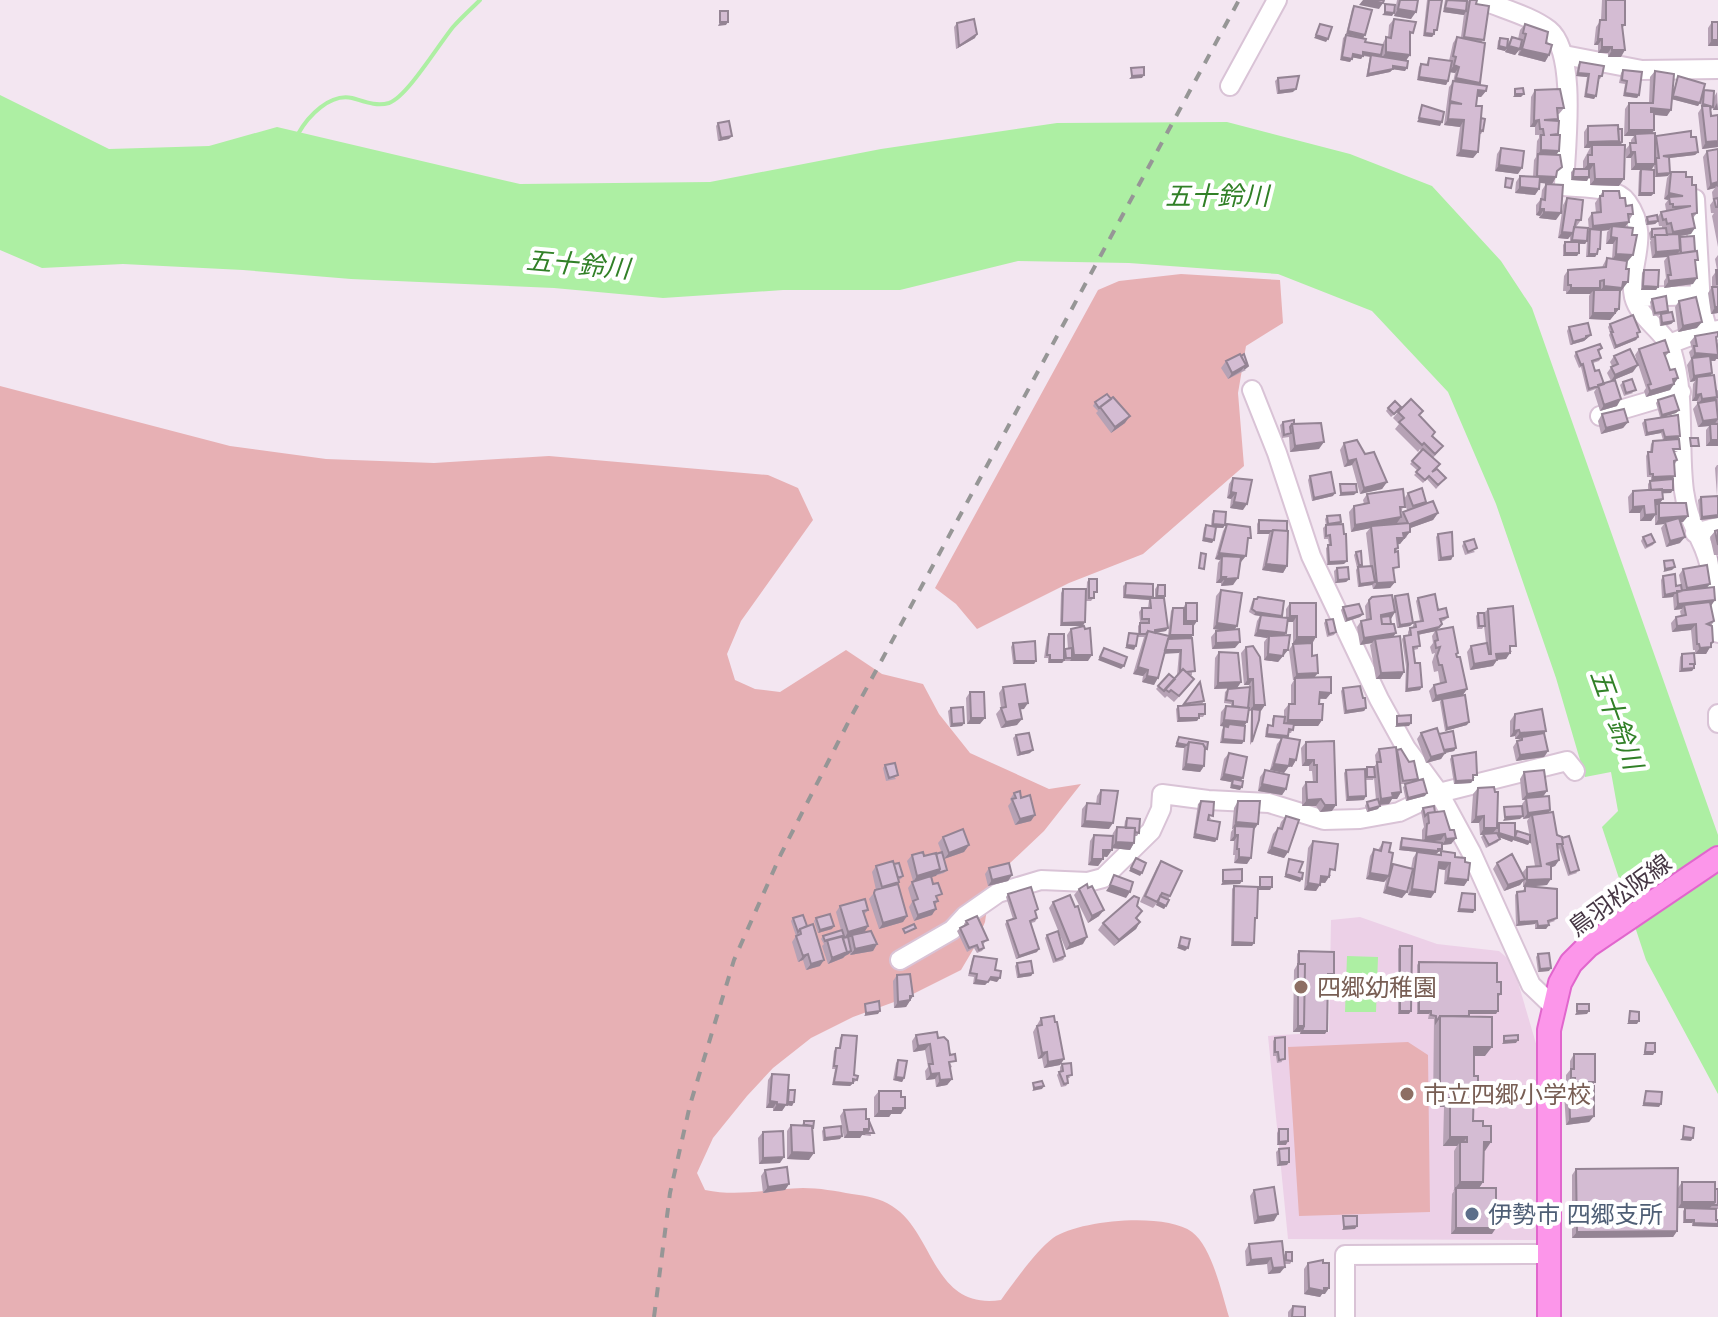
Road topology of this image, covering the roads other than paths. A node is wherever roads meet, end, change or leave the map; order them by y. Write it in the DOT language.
graph roads {
  1 [pos="1277,0"];
  2 [pos="1482,0"];
  3 [pos="1564,55"];
  4 [pos="1718,69"];
  5 [pos="1230,86"];
  6 [pos="1695,199"];
  7 [pos="1700,295"];
  8 [pos="1634,297"];
  9 [pos="1713,331"];
  10 [pos="1669,344"];
  11 [pos="1252,390"];
  12 [pos="1681,392"];
  13 [pos="1600,416"];
  14 [pos="1718,527"];
  15 [pos="1695,533"];
  16 [pos="1718,633"];
  17 [pos="1718,714"];
  18 [pos="1718,723"];
  19 [pos="1575,771"];
  20 [pos="1439,793"];
  21 [pos="1718,858"];
  22 [pos="900,960"];
  23 [pos="1554,1007"];
  24 [pos="1549,1254"];
  25 [pos="1345,1317"];
  26 [pos="1549,1317"];
  1 -- 5 [label="street"];
  2 -- 3 [label="street"];
  3 -- 4 [label="street"];
  3 -- 8 [label="street"];
  6 -- 7 [label="street"];
  7 -- 8 [label="street"];
  7 -- 9 [label="street"];
  8 -- 10 [label="street"];
  9 -- 10 [label="street"];
  10 -- 12 [label="street"];
  11 -- 20 [label="street"];
  12 -- 13 [label="street"];
  12 -- 15 [label="street"];
  14 -- 15 [label="street"];
  15 -- 16 [label="street"];
  17 -- 18 [label="street"];
  19 -- 20 [label="street"];
  20 -- 22 [label="street"];
  20 -- 23 [label="street"];
  21 -- 23 [label="main road, 鳥羽松阪線"];
  23 -- 24 [label="main road, 鳥羽松阪線"];
  24 -- 25 [label="street"];
  24 -- 26 [label="main road, 鳥羽松阪線"];
}
